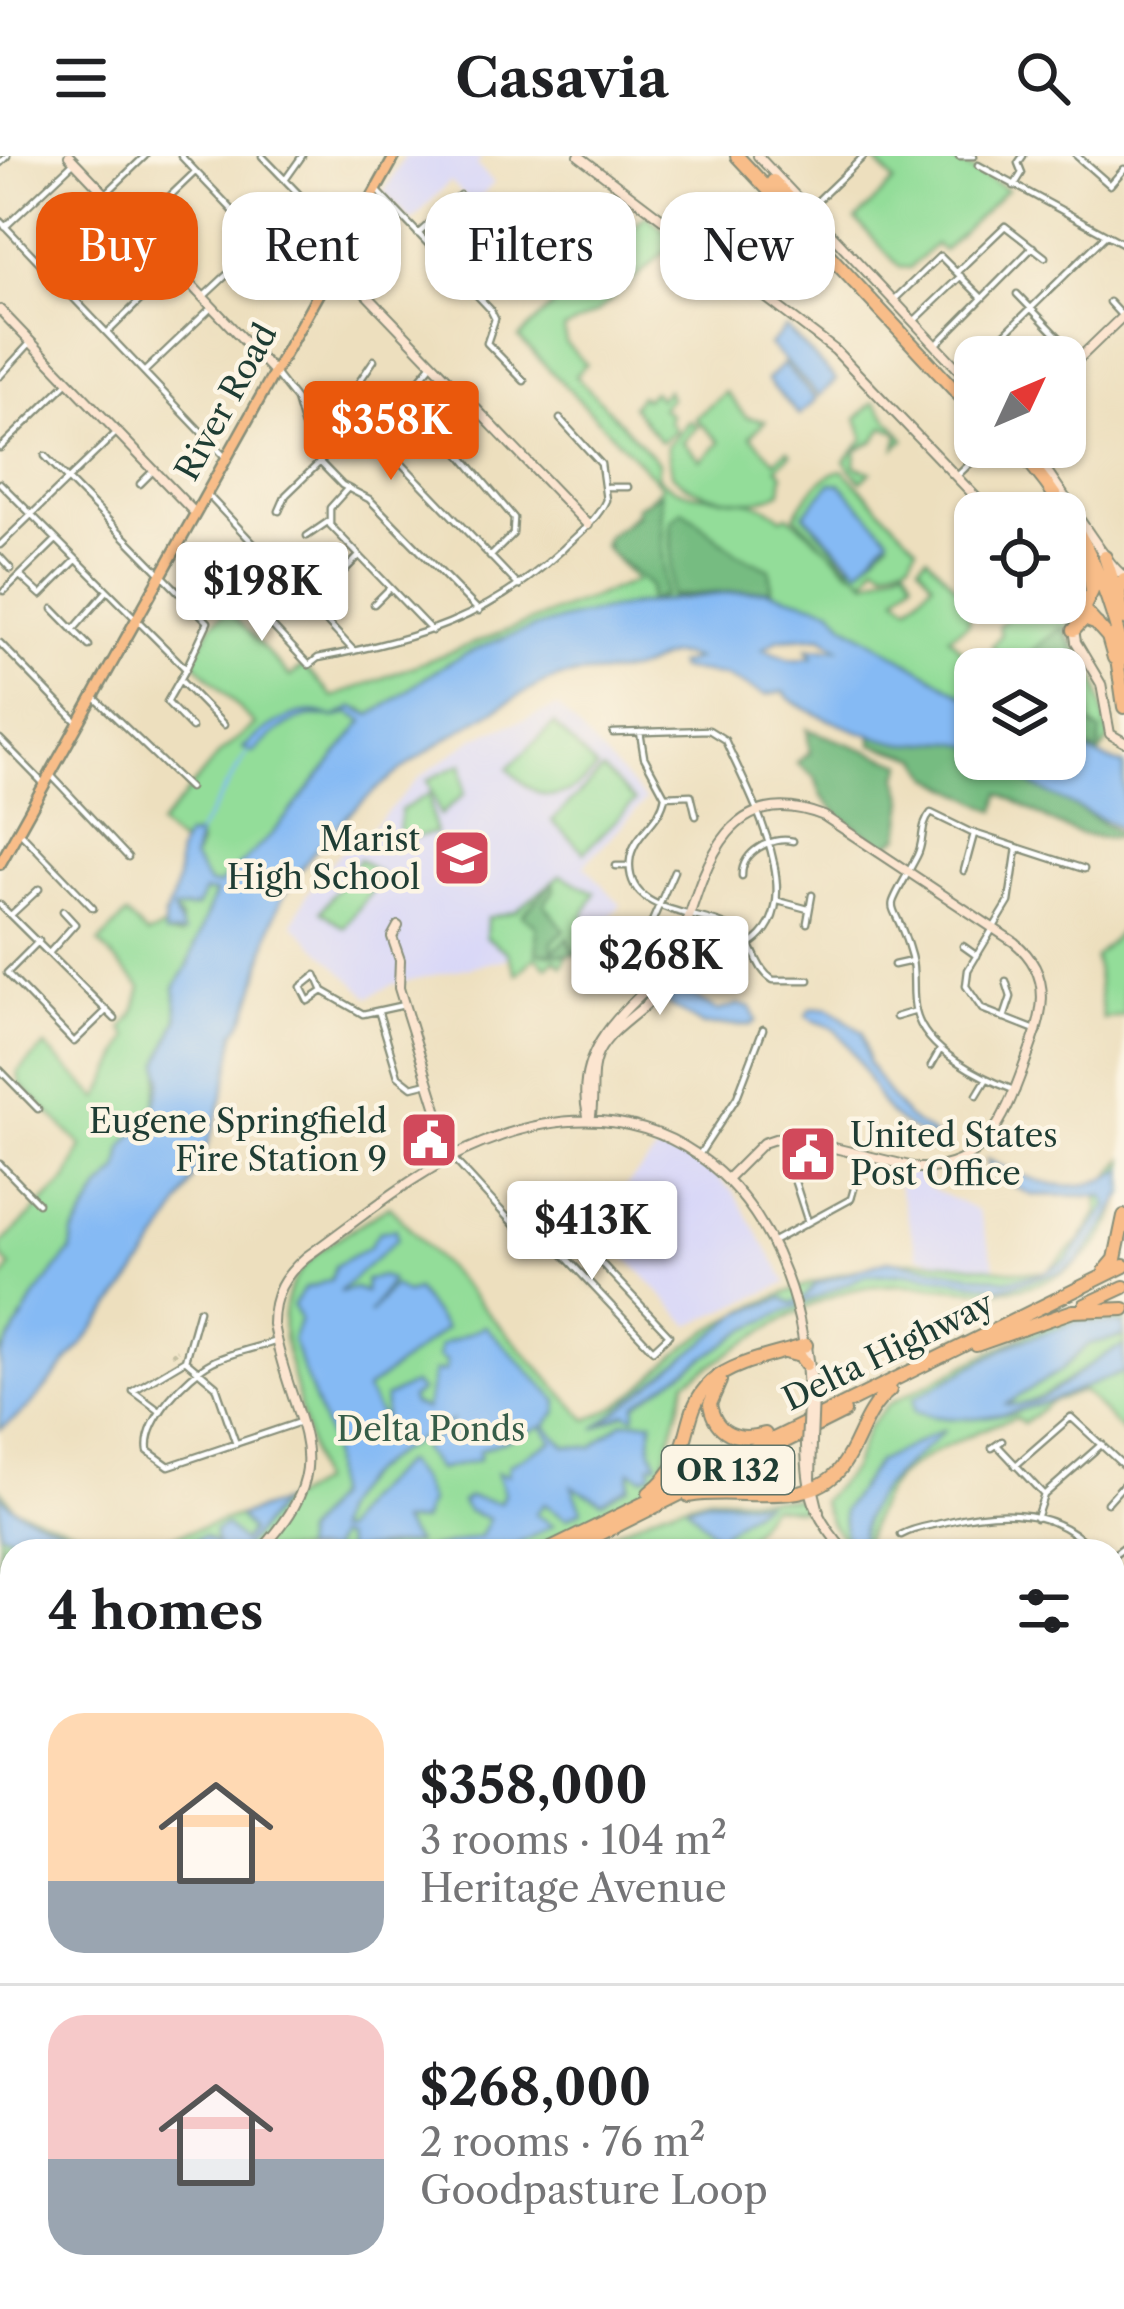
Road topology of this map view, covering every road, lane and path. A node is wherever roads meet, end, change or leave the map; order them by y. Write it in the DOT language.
graph roads {
  1 [pos="8,156"];
  2 [pos="145,156"];
  3 [pos="181,156"];
  4 [pos="262,156"];
  5 [pos="302,156"];
  6 [pos="395,156"];
  7 [pos="578,156"];
  8 [pos="737,156"];
  9 [pos="747,156"];
  10 [pos="758,156"];
  11 [pos="864,156"];
  12 [pos="958,156"];
  13 [pos="974,156"];
  14 [pos="1023,156"];
  15 [pos="1077,156"];
  16 [pos="73,158"];
  17 [pos="0,163"];
  18 [pos="978,165"];
  19 [pos="1124,169"];
  20 [pos="196,171"];
  21 [pos="285,180"];
  22 [pos="1014,186"];
  23 [pos="376,189"];
  24 [pos="103,192"];
  25 [pos="107,192"];
  26 [pos="174,192"];
  27 [pos="297,192"];
  28 [pos="374,192"];
  29 [pos="794,192"];
  30 [pos="827,192"];
  31 [pos="222,198"];
  32 [pos="660,218"];
  33 [pos="3,224"];
  34 [pos="425,227"];
  35 [pos="418,234"];
  36 [pos="835,235"];
  37 [pos="1106,235"];
  38 [pos="425,241"];
  39 [pos="1124,244"];
  40 [pos="1033,248"];
  41 [pos="1045,257"];
  42 [pos="36,259"];
  43 [pos="959,274"];
  44 [pos="222,279"];
  45 [pos="198,292"];
  46 [pos="1017,294"];
  47 [pos="203,297"];
  48 [pos="982,298"];
  49 [pos="894,299"];
  50 [pos="75,300"];
  51 [pos="140,300"];
  52 [pos="314,300"];
  53 [pos="372,300"];
  54 [pos="481,300"];
  55 [pos="769,300"];
  56 [pos="1108,302"];
  57 [pos="212,307"];
  58 [pos="1031,308"];
  59 [pos="0,310"];
  60 [pos="1123,315"];
  61 [pos="914,321"];
  62 [pos="106,333"];
  63 [pos="1002,336"];
  64 [pos="1058,336"];
  65 [pos="31,341"];
  66 [pos="936,345"];
  67 [pos="1086,351"];
  68 [pos="374,360"];
  69 [pos="433,363"];
  70 [pos="954,364"];
  71 [pos="144,372"];
  72 [pos="274,372"];
  73 [pos="0,376"];
  74 [pos="954,378"];
  75 [pos="524,381"];
  76 [pos="68,382"];
  77 [pos="954,389"];
  78 [pos="298,405"];
  79 [pos="289,408"];
  80 [pos="481,413"];
  81 [pos="560,419"];
  82 [pos="384,422"];
  83 [pos="116,433"];
  84 [pos="439,438"];
  85 [pos="455,444"];
  86 [pos="0,448"];
  87 [pos="45,456"];
  88 [pos="226,458"];
  89 [pos="320,464"];
  90 [pos="965,468"];
  91 [pos="1028,468"];
  92 [pos="1029,468"];
  93 [pos="1046,468"];
  94 [pos="153,471"];
  95 [pos="956,477"];
  96 [pos="68,480"];
  97 [pos="0,483"];
  98 [pos="140,484"];
  99 [pos="628,487"];
  100 [pos="348,488"];
  101 [pos="608,488"];
  102 [pos="971,492"];
  103 [pos="1046,492"];
  104 [pos="206,493"];
  105 [pos="279,512"];
  106 [pos="195,513"];
  107 [pos="31,515"];
  108 [pos="329,521"];
  109 [pos="588,525"];
  110 [pos="307,536"];
  111 [pos="56,540"];
  112 [pos="0,545"];
  113 [pos="0,556"];
  114 [pos="359,556"];
  115 [pos="490,557"];
  116 [pos="1105,557"];
  117 [pos="1087,559"];
  118 [pos="76,560"];
  119 [pos="11,568"];
  120 [pos="1086,568"];
  121 [pos="343,572"];
  122 [pos="161,574"];
  123 [pos="20,576"];
  124 [pos="1124,578"];
  125 [pos="390,588"];
  126 [pos="521,588"];
  127 [pos="4,591"];
  128 [pos="107,591"];
  129 [pos="244,596"];
  130 [pos="1120,601"];
  131 [pos="374,604"];
  132 [pos="53,609"];
  133 [pos="479,611"];
  134 [pos="1086,617"];
  135 [pos="136,619"];
  136 [pos="1086,621"];
  137 [pos="1084,624"];
  138 [pos="1097,624"];
  139 [pos="73,630"];
  140 [pos="432,632"];
  141 [pos="1124,638"];
  142 [pos="0,643"];
  143 [pos="89,646"];
  144 [pos="356,652"];
  145 [pos="1124,659"];
  146 [pos="186,669"];
  147 [pos="180,680"];
  148 [pos="93,696"];
  149 [pos="1124,708"];
  150 [pos="78,723"];
  151 [pos="224,724"];
  152 [pos="192,728"];
  153 [pos="640,732"];
  154 [pos="613,733"];
  155 [pos="0,739"];
  156 [pos="1124,742"];
  157 [pos="47,779"];
  158 [pos="189,788"];
  159 [pos="665,796"];
  160 [pos="755,814"];
  161 [pos="696,815"];
  162 [pos="19,830"];
  163 [pos="974,833"];
  164 [pos="793,841"];
  165 [pos="767,845"];
  166 [pos="1017,848"];
  167 [pos="128,857"];
  168 [pos="0,863"];
  169 [pos="616,866"];
  170 [pos="629,866"];
  171 [pos="1084,869"];
  172 [pos="964,871"];
  173 [pos="674,872"];
  174 [pos="905,874"];
  175 [pos="742,876"];
  176 [pos="39,889"];
  177 [pos="812,896"];
  178 [pos="778,901"];
  179 [pos="0,905"];
  180 [pos="659,905"];
  181 [pos="93,908"];
  182 [pos="808,909"];
  183 [pos="64,911"];
  184 [pos="12,914"];
  185 [pos="689,915"];
  186 [pos="807,923"];
  187 [pos="651,924"];
  188 [pos="720,925"];
  189 [pos="398,926"];
  190 [pos="994,929"];
  191 [pos="39,941"];
  192 [pos="749,945"];
  193 [pos="963,946"];
  194 [pos="50,952"];
  195 [pos="977,956"];
  196 [pos="913,961"];
  197 [pos="894,965"];
  198 [pos="709,971"];
  199 [pos="809,980"];
  200 [pos="1006,981"];
  201 [pos="322,991"];
  202 [pos="404,1004"];
  203 [pos="107,1010"];
  204 [pos="916,1012"];
  205 [pos="379,1013"];
  206 [pos="896,1017"];
  207 [pos="1004,1018"];
  208 [pos="115,1019"];
  209 [pos="763,1029"];
  210 [pos="1038,1031"];
  211 [pos="941,1048"];
  212 [pos="931,1066"];
  213 [pos="0,1070"];
  214 [pos="986,1079"];
  215 [pos="428,1083"];
  216 [pos="1016,1091"];
  217 [pos="976,1095"];
  218 [pos="38,1109"];
  219 [pos="590,1120"];
  220 [pos="780,1136"];
  221 [pos="864,1154"];
  222 [pos="699,1155"];
  223 [pos="452,1157"];
  224 [pos="0,1164"];
  225 [pos="727,1179"];
  226 [pos="573,1201"];
  227 [pos="38,1203"];
  228 [pos="557,1216"];
  229 [pos="1124,1216"];
  230 [pos="809,1224"];
  231 [pos="541,1231"];
  232 [pos="1119,1239"];
  233 [pos="774,1241"];
  234 [pos="1124,1265"];
  235 [pos="1090,1282"];
  236 [pos="1124,1287"];
  237 [pos="1124,1309"];
  238 [pos="199,1310"];
  239 [pos="1073,1311"];
  240 [pos="277,1341"];
  241 [pos="806,1345"];
  242 [pos="973,1346"];
  243 [pos="784,1352"];
  244 [pos="186,1356"];
  245 [pos="806,1364"];
  246 [pos="176,1365"];
  247 [pos="200,1370"];
  248 [pos="734,1370"];
  249 [pos="890,1390"];
  250 [pos="811,1400"];
  251 [pos="162,1413"];
  252 [pos="300,1422"];
  253 [pos="801,1423"];
  254 [pos="236,1444"];
  255 [pos="1103,1444"];
  256 [pos="997,1445"];
  257 [pos="1015,1466"];
  258 [pos="1124,1466"];
  259 [pos="1124,1484"];
  260 [pos="810,1489"];
  261 [pos="1043,1495"];
  262 [pos="1107,1502"];
  263 [pos="664,1503"];
  264 [pos="1036,1517"];
  265 [pos="614,1518"];
  266 [pos="901,1535"];
  267 [pos="271,1539"];
  268 [pos="571,1539"];
  269 [pos="590,1539"];
  270 [pos="834,1539"];
  271 [pos="1082,1539"];
  1 -- 17 [label="street"];
  2 -- 25 [label="street"];
  3 -- 20 [label="street"];
  4 -- 21 [label="street"];
  5 -- 21 [label="street"];
  6 -- 23 [label="main road, River Road"];
  7 -- 32 [label="street"];
  8 -- 77 [label="highway"];
  9 -- 74 [label="highway"];
  10 -- 29 [label="street"];
  11 -- 30 [label="street"];
  12 -- 13 [label="street"];
  14 -- 22 [label="street"];
  15 -- 19 [label="street"];
  16 -- 24 [label="street"];
  16 -- 33 [label="street"];
  18 -- 22 [label="street"];
  20 -- 26 [label="street"];
  20 -- 31 [label="street"];
  21 -- 27 [label="street"];
  22 -- 37 [label="street"];
  23 -- 28 [label="main road, River Road"];
  23 -- 35 [label="street"];
  33 -- 42 [label="street"];
  34 -- 35 [label="street"];
  35 -- 38 [label="street"];
  36 -- 49 [label="street"];
  37 -- 39 [label="street"];
  37 -- 58 [label="street"];
  40 -- 41 [label="street"];
  40 -- 43 [label="street"];
  40 -- 48 [label="street"];
  43 -- 48 [label="street"];
  43 -- 49 [label="street"];
  43 -- 61 [label="street"];
  44 -- 47 [label="street"];
  45 -- 47 [label="street"];
  46 -- 58 [label="street"];
  47 -- 57 [label="street"];
  48 -- 66 [label="street"];
  49 -- 61 [label="street"];
  50 -- 62 [label="street"];
  51 -- 62 [label="street"];
  52 -- 72 [label="main road, River Road"];
  53 -- 69 [label="street"];
  54 -- 75 [label="street"];
  55 -- 95 [label="street"];
  56 -- 60 [label="street"];
  57 -- 71 [label="street"];
  57 -- 72 [label="street"];
  58 -- 63 [label="street"];
  58 -- 64 [label="street"];
  59 -- 65 [label="street"];
  60 -- 67 [label="street"];
  61 -- 66 [label="street"];
  62 -- 71 [label="street"];
  65 -- 73 [label="street"];
  65 -- 76 [label="street"];
  66 -- 70 [label="street"];
  68 -- 82 [label="street"];
  69 -- 80 [label="street"];
  69 -- 82 [label="street"];
  71 -- 88 [label="street"];
  72 -- 78 [label="street"];
  72 -- 88 [label="main road, River Road"];
  76 -- 83 [label="street"];
  76 -- 86 [label="street"];
  78 -- 79 [label="street"];
  78 -- 89 [label="street"];
  80 -- 85 [label="street"];
  80 -- 109 [label="street"];
  81 -- 101 [label="street"];
  82 -- 115 [label="street"];
  83 -- 94 [label="street"];
  83 -- 96 [label="street"];
  84 -- 85 [label="street"];
  85 -- 115 [label="street"];
  87 -- 96 [label="street"];
  88 -- 104 [label="main road, River Road"];
  89 -- 100 [label="street"];
  89 -- 105 [label="street"];
  90 -- 95 [label="street"];
  91 -- 103 [label="highway"];
  92 -- 145 [label="highway"];
  93 -- 116 [label="street"];
  94 -- 98 [label="street"];
  94 -- 106 [label="street"];
  95 -- 102 [label="street"];
  96 -- 107 [label="street"];
  96 -- 122 [label="street"];
  97 -- 107 [label="street"];
  99 -- 101 [label="street"];
  100 -- 108 [label="street"];
  100 -- 133 [label="street"];
  101 -- 109 [label="street"];
  104 -- 106 [label="main road, River Road"];
  104 -- 144 [label="street"];
  106 -- 122 [label="main road, River Road"];
  107 -- 111 [label="street"];
  107 -- 112 [label="street"];
  108 -- 110 [label="street"];
  108 -- 114 [label="street"];
  109 -- 126 [label="street"];
  111 -- 118 [label="street"];
  111 -- 123 [label="street"];
  113 -- 119 [label="street"];
  114 -- 121 [label="street"];
  114 -- 125 [label="street"];
  115 -- 126 [label="street"];
  116 -- 124 [label="street"];
  116 -- 130 [label="highway"];
  117 -- 120 [label="highway"];
  117 -- 149 [label="highway"];
  118 -- 123 [label="street"];
  118 -- 128 [label="street"];
  122 -- 135 [label="main road, River Road"];
  122 -- 146 [label="street"];
  123 -- 127 [label="street"];
  124 -- 130 [label="highway"];
  125 -- 131 [label="street"];
  125 -- 140 [label="street"];
  126 -- 133 [label="street"];
  128 -- 135 [label="street"];
  128 -- 139 [label="street"];
  129 -- 144 [label="street"];
  130 -- 141 [label="highway"];
  132 -- 139 [label="street"];
  133 -- 140 [label="street"];
  134 -- 138 [label="highway"];
  135 -- 146 [label="street"];
  135 -- 148 [label="main road, River Road"];
  136 -- 138 [label="highway"];
  137 -- 156 [label="street"];
  138 -- 149 [label="highway"];
  139 -- 143 [label="street"];
  140 -- 144 [label="street"];
  142 -- 150 [label="street"];
  146 -- 147 [label="street"];
  147 -- 151 [label="street"];
  147 -- 152 [label="street"];
  148 -- 150 [label="main road, River Road"];
  148 -- 158 [label="street"];
  150 -- 157 [label="main road, River Road"];
  153 -- 154 [label="street"];
  153 -- 159 [label="street"];
  153 -- 160 [label="street"];
  155 -- 157 [label="street"];
  157 -- 162 [label="main road, River Road"];
  157 -- 167 [label="street"];
  159 -- 161 [label="street"];
  159 -- 170 [label="street"];
  160 -- 165 [label="street"];
  160 -- 174 [label="street"];
  160 -- 185 [label="street"];
  162 -- 168 [label="main road, River Road"];
  162 -- 181 [label="street"];
  163 -- 166 [label="street"];
  163 -- 172 [label="street"];
  163 -- 174 [label="street"];
  164 -- 165 [label="street"];
  165 -- 175 [label="street"];
  165 -- 178 [label="street"];
  166 -- 171 [label="street"];
  166 -- 190 [label="street"];
  169 -- 170 [label="street"];
  170 -- 180 [label="street"];
  173 -- 180 [label="street"];
  174 -- 190 [label="street"];
  174 -- 196 [label="street"];
  176 -- 184 [label="street"];
  177 -- 182 [label="street"];
  178 -- 182 [label="street"];
  178 -- 192 [label="street"];
  179 -- 184 [label="street"];
  180 -- 185 [label="street"];
  180 -- 187 [label="street"];
  182 -- 186 [label="street"];
  183 -- 194 [label="street"];
  184 -- 191 [label="street"];
  185 -- 188 [label="street"];
  185 -- 219 [label="street"];
  188 -- 192 [label="street"];
  188 -- 198 [label="street"];
  189 -- 202 [label="street"];
  190 -- 195 [label="street"];
  190 -- 210 [label="street"];
  191 -- 194 [label="street"];
  191 -- 203 [label="street"];
  192 -- 199 [label="street"];
  193 -- 195 [label="street"];
  194 -- 203 [label="street"];
  195 -- 207 [label="street"];
  196 -- 197 [label="street"];
  196 -- 204 [label="street"];
  200 -- 207 [label="street"];
  201 -- 201 [label="street"];
  201 -- 205 [label="street"];
  202 -- 205 [label="street"];
  202 -- 215 [label="street"];
  203 -- 208 [label="street"];
  204 -- 206 [label="street"];
  204 -- 211 [label="street"];
  205 -- 215 [label="street"];
  207 -- 210 [label="street"];
  209 -- 222 [label="street"];
  210 -- 216 [label="street"];
  211 -- 212 [label="street"];
  211 -- 214 [label="street"];
  213 -- 218 [label="street"];
  214 -- 216 [label="street"];
  214 -- 217 [label="street"];
  215 -- 223 [label="street"];
  216 -- 221 [label="street"];
  219 -- 222 [label="street"];
  219 -- 223 [label="street"];
  220 -- 221 [label="street"];
  220 -- 225 [label="street"];
  220 -- 230 [label="street"];
  221 -- 230 [label="street"];
  222 -- 225 [label="street"];
  223 -- 231 [label="street"];
  223 -- 240 [label="street"];
  224 -- 227 [label="street"];
  225 -- 233 [label="street"];
  226 -- 228 [label="street"];
  228 -- 231 [label="street"];
  228 -- 231 [label="street"];
  229 -- 232 [label="highway"];
  230 -- 233 [label="street"];
  232 -- 234 [label="highway"];
  232 -- 235 [label="highway"];
  233 -- 241 [label="street"];
  234 -- 235 [label="highway, Delta Highway / OR 132"];
  234 -- 242 [label="highway, Delta Highway / OR 132"];
  235 -- 253 [label="highway, Delta Highway / OR 132"];
  236 -- 239 [label="highway"];
  237 -- 239 [label="highway"];
  238 -- 244 [label="street"];
  239 -- 242 [label="highway"];
  240 -- 247 [label="street"];
  240 -- 252 [label="street"];
  241 -- 243 [label="highway"];
  241 -- 245 [label="street"];
  241 -- 250 [label="street"];
  242 -- 249 [label="highway, Delta Highway / OR 132"];
  243 -- 245 [label="highway"];
  243 -- 248 [label="highway"];
  244 -- 246 [label="street"];
  244 -- 246 [label="street"];
  244 -- 247 [label="street"];
  245 -- 250 [label="street"];
  246 -- 251 [label="street"];
  247 -- 251 [label="street"];
  247 -- 254 [label="street"];
  248 -- 253 [label="highway"];
  248 -- 265 [label="highway"];
  249 -- 260 [label="highway"];
  249 -- 263 [label="highway, Delta Highway / OR 132"];
  250 -- 260 [label="street, bridge"];
  251 -- 254 [label="street"];
  252 -- 254 [label="street"];
  252 -- 267 [label="street"];
  253 -- 265 [label="highway, Delta Highway / OR 132"];
  255 -- 257 [label="street"];
  255 -- 258 [label="street"];
  255 -- 261 [label="street"];
  256 -- 257 [label="street"];
  257 -- 261 [label="street"];
  259 -- 262 [label="street"];
  260 -- 263 [label="highway"];
  260 -- 270 [label="street"];
  261 -- 264 [label="street"];
  263 -- 269 [label="highway, Delta Highway / OR 132"];
  264 -- 266 [label="street"];
  264 -- 271 [label="street"];
  265 -- 268 [label="highway, Delta Highway / OR 132"];
}
